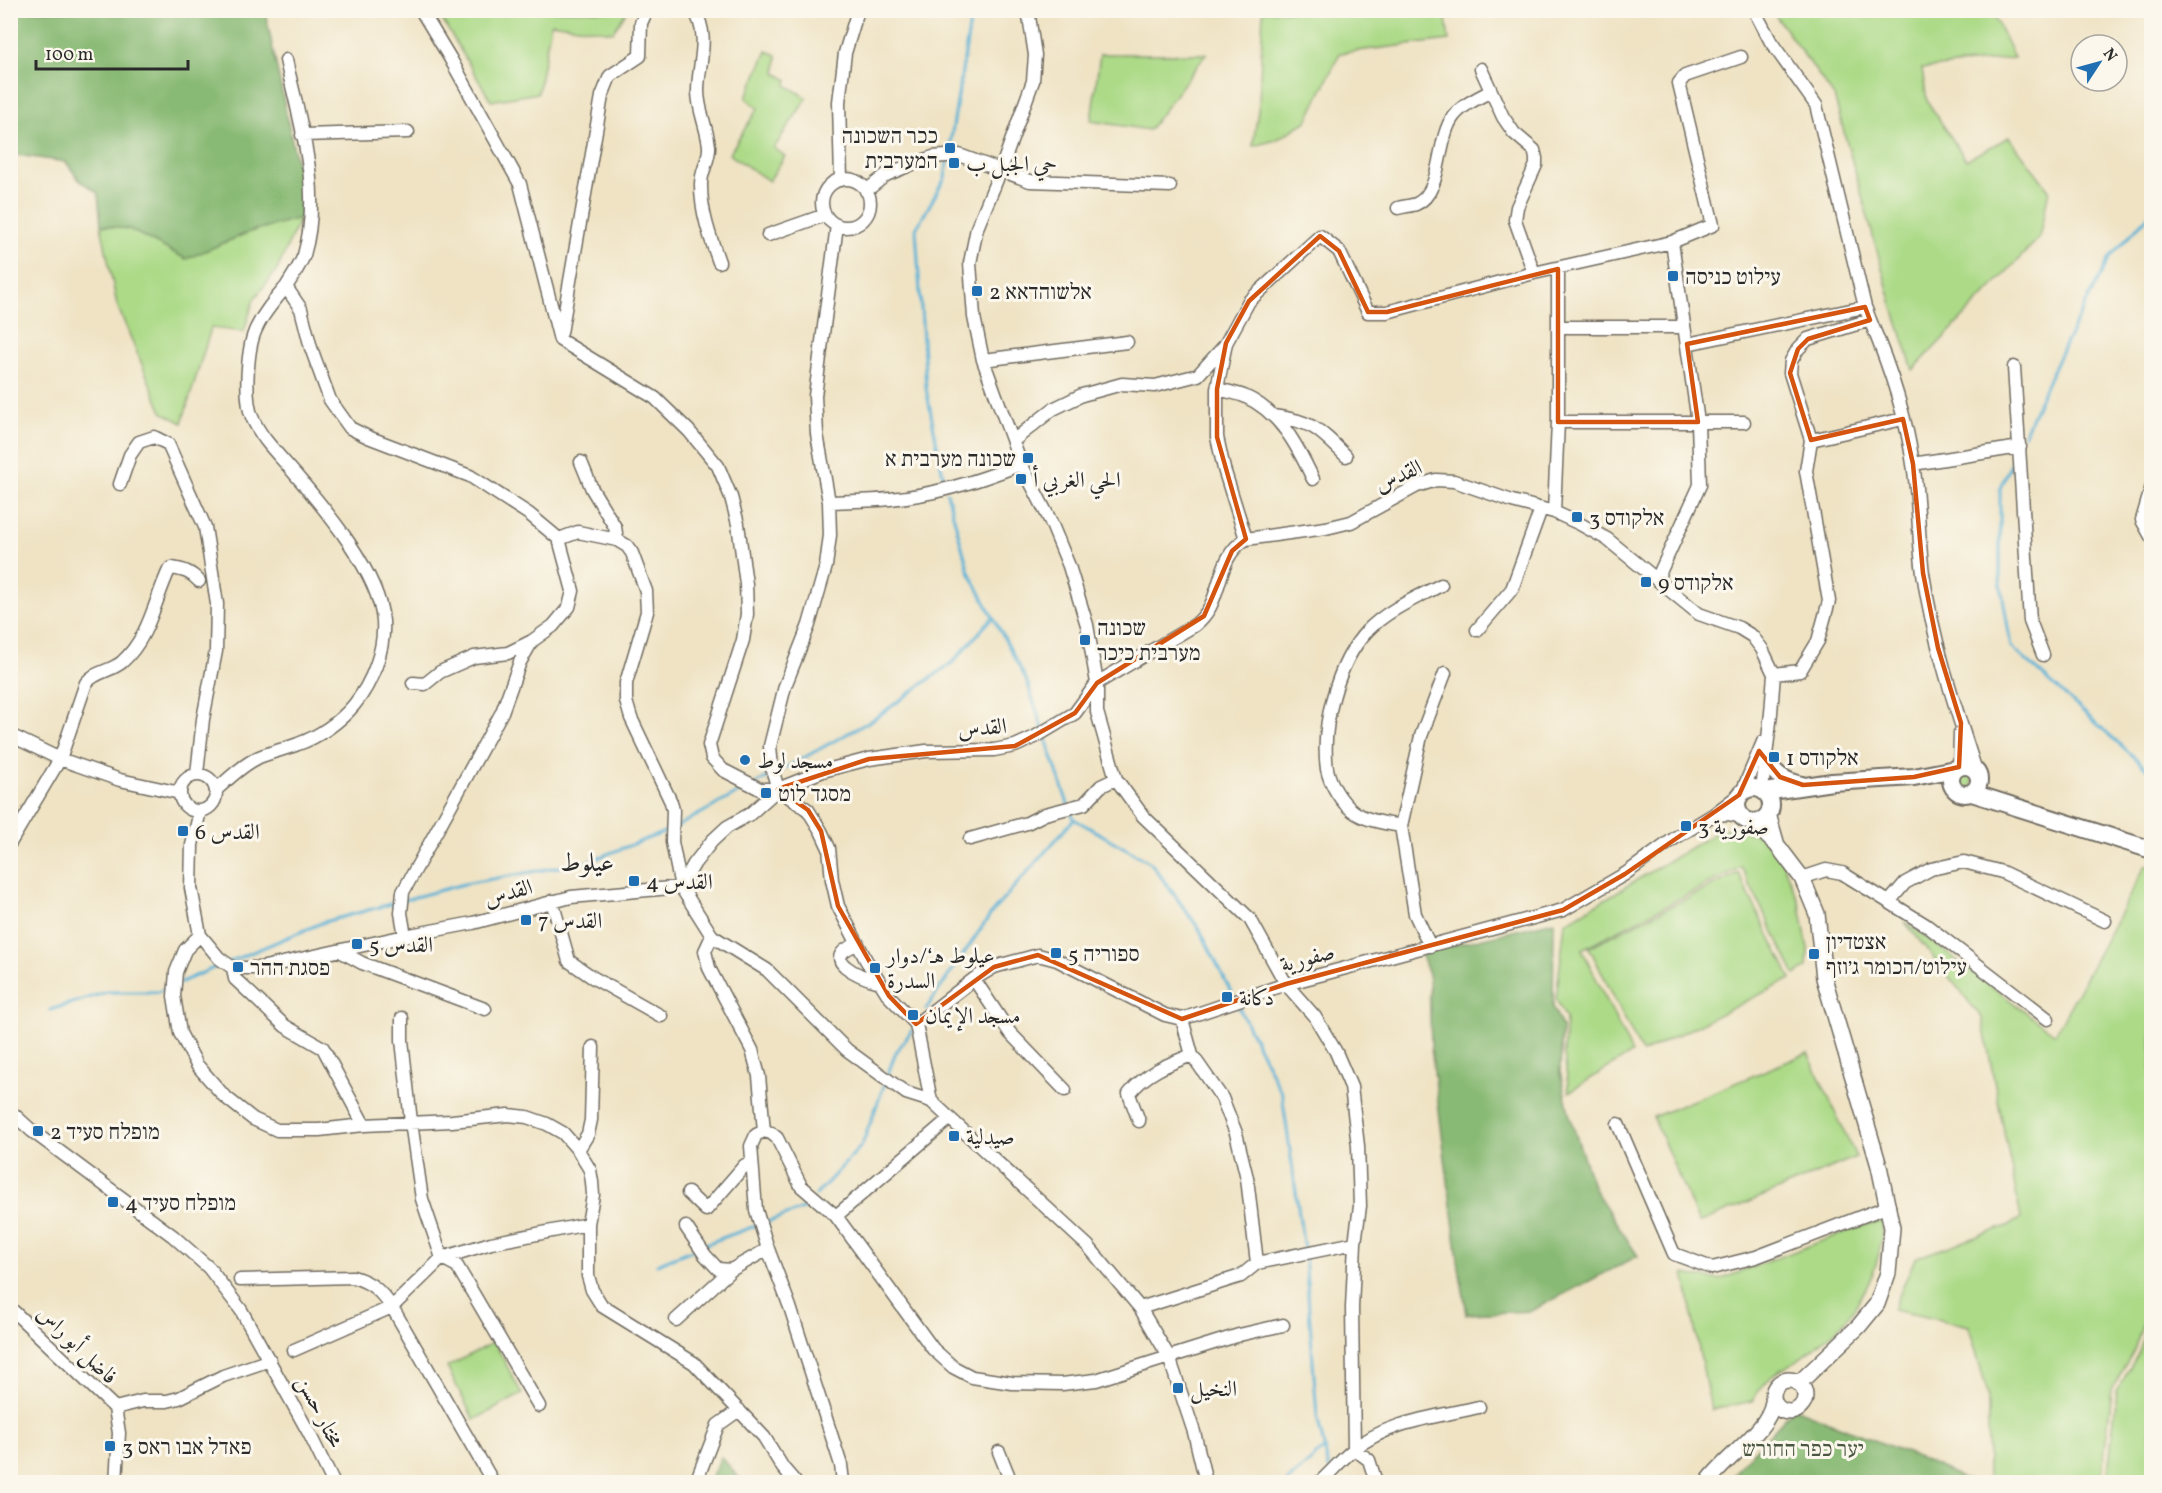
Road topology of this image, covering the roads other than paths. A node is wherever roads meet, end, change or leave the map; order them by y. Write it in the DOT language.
graph roads {
  1 [pos="421,10"];
  2 [pos="647,10"];
  3 [pos="694,10"];
  4 [pos="858,10"];
  5 [pos="1028,10"];
  6 [pos="1754,10"];
  7 [pos="1741,57"];
  8 [pos="286,60"];
  9 [pos="1481,69"];
  10 [pos="1491,91"];
  11 [pos="408,132"];
  12 [pos="302,135"];
  13 [pos="1000,172"];
  14 [pos="841,180"];
  15 [pos="1170,186"];
  16 [pos="866,191"];
  17 [pos="1398,208"];
  18 [pos="825,215"];
  19 [pos="837,225"];
  20 [pos="768,235"];
  21 [pos="1672,242"];
  22 [pos="719,262"];
  23 [pos="1558,269"];
  24 [pos="1534,273"];
  25 [pos="286,287"];
  26 [pos="1865,307"];
  27 [pos="1870,320"];
  28 [pos="1558,327"];
  29 [pos="1684,327"];
  30 [pos="560,340"];
  31 [pos="1127,342"];
  32 [pos="1226,343"];
  33 [pos="1687,344"];
  34 [pos="983,360"];
  35 [pos="2014,367"];
  36 [pos="1216,389"];
  37 [pos="1273,416"];
  38 [pos="1904,418"];
  39 [pos="1558,422"];
  40 [pos="1698,422"];
  41 [pos="1744,422"];
  42 [pos="1811,440"];
  43 [pos="1012,441"];
  44 [pos="2020,447"];
  45 [pos="1346,456"];
  46 [pos="581,462"];
  47 [pos="1021,464"];
  48 [pos="1913,464"];
  49 [pos="1313,479"];
  50 [pos="120,484"];
  51 [pos="2151,486"];
  52 [pos="829,501"];
  53 [pos="1547,511"];
  54 [pos="2151,538"];
  55 [pos="559,539"];
  56 [pos="1246,539"];
  57 [pos="617,540"];
  58 [pos="1657,579"];
  59 [pos="199,581"];
  60 [pos="1441,585"];
  61 [pos="1477,630"];
  62 [pos="532,641"];
  63 [pos="2043,655"];
  64 [pos="1444,673"];
  65 [pos="1774,674"];
  66 [pos="1097,682"];
  67 [pos="413,683"];
  68 [pos="1961,723"];
  69 [pos="1767,733"];
  70 [pos="10,735"];
  71 [pos="1765,757"];
  72 [pos="60,759"];
  73 [pos="1957,768"];
  74 [pos="197,774"];
  75 [pos="1914,777"];
  76 [pos="1116,779"];
  77 [pos="1832,782"];
  78 [pos="1976,782"];
  79 [pos="1803,785"];
  80 [pos="778,789"];
  81 [pos="216,790"];
  82 [pos="1954,790"];
  83 [pos="1763,791"];
  84 [pos="180,793"];
  85 [pos="1741,794"];
  86 [pos="200,811"];
  87 [pos="1769,812"];
  88 [pos="1713,814"];
  89 [pos="1747,819"];
  90 [pos="1401,826"];
  91 [pos="970,839"];
  92 [pos="10,843"];
  93 [pos="1778,845"];
  94 [pos="2151,850"];
  95 [pos="1802,878"];
  96 [pos="681,887"];
  97 [pos="552,901"];
  98 [pos="1889,902"];
  99 [pos="2105,921"];
  100 [pos="200,935"];
  101 [pos="405,936"];
  102 [pos="712,936"];
  103 [pos="858,944"];
  104 [pos="1430,946"];
  105 [pos="340,951"];
  106 [pos="233,968"];
  107 [pos="974,979"];
  108 [pos="880,982"];
  109 [pos="1286,984"];
  110 [pos="485,1009"];
  111 [pos="661,1016"];
  112 [pos="402,1018"];
  113 [pos="1182,1019"];
  114 [pos="2048,1019"];
  115 [pos="916,1024"];
  116 [pos="593,1047"];
  117 [pos="1192,1056"];
  118 [pos="1065,1090"];
  119 [pos="931,1101"];
  120 [pos="10,1111"];
  121 [pos="949,1119"];
  122 [pos="1139,1121"];
  123 [pos="411,1122"];
  124 [pos="1618,1124"];
  125 [pos="363,1125"];
  126 [pos="764,1131"];
  127 [pos="578,1150"];
  128 [pos="752,1165"];
  129 [pos="688,1193"];
  130 [pos="1889,1206"];
  131 [pos="836,1216"];
  132 [pos="588,1224"];
  133 [pos="686,1227"];
  134 [pos="1355,1243"];
  135 [pos="768,1249"];
  136 [pos="442,1258"];
  137 [pos="1257,1263"];
  138 [pos="731,1270"];
  139 [pos="240,1280"];
  140 [pos="393,1307"];
  141 [pos="10,1308"];
  142 [pos="1140,1308"];
  143 [pos="676,1320"];
  144 [pos="1283,1325"];
  145 [pos="294,1350"];
  146 [pos="1169,1357"];
  147 [pos="270,1360"];
  148 [pos="1799,1383"];
  149 [pos="1773,1402"];
  150 [pos="539,1406"];
  151 [pos="1479,1407"];
  152 [pos="114,1408"];
  153 [pos="739,1410"];
  154 [pos="1791,1412"];
  155 [pos="1354,1449"];
  156 [pos="999,1452"];
  157 [pos="116,1482"];
  158 [pos="333,1482"];
  159 [pos="493,1482"];
  160 [pos="696,1482"];
  161 [pos="795,1482"];
  162 [pos="843,1482"];
  163 [pos="1011,1482"];
  164 [pos="1206,1482"];
  165 [pos="1320,1482"];
  166 [pos="1376,1482"];
  167 [pos="1708,1482"];
  168 [pos="1721,1482"];
  1 -- 30 [label="street"];
  2 -- 30 [label="street"];
  3 -- 22 [label="street"];
  4 -- 14 [label="street"];
  5 -- 13 [label="street"];
  6 -- 26 [label="street"];
  7 -- 21 [label="street"];
  8 -- 12 [label="street"];
  9 -- 10 [label="street"];
  10 -- 17 [label="street"];
  10 -- 24 [label="street"];
  11 -- 12 [label="street"];
  12 -- 25 [label="street"];
  13 -- 15 [label="street"];
  13 -- 16 [label="street"];
  13 -- 34 [label="street"];
  14 -- 16 [label="street"];
  14 -- 18 [label="street"];
  16 -- 19 [label="street"];
  18 -- 19 [label="street"];
  18 -- 20 [label="street"];
  19 -- 52 [label="street"];
  21 -- 23 [label="street"];
  21 -- 29 [label="street"];
  23 -- 24 [label="street"];
  23 -- 28 [label="street"];
  24 -- 32 [label="street"];
  25 -- 55 [label="street"];
  25 -- 81 [label="street"];
  26 -- 27 [label="street"];
  26 -- 33 [label="street"];
  27 -- 38 [label="street"];
  27 -- 42 [label="street"];
  28 -- 29 [label="street"];
  28 -- 39 [label="street"];
  29 -- 33 [label="street"];
  30 -- 80 [label="street"];
  31 -- 34 [label="street"];
  32 -- 36 [label="street"];
  32 -- 43 [label="street"];
  33 -- 40 [label="street"];
  34 -- 43 [label="street"];
  35 -- 44 [label="street"];
  36 -- 37 [label="street"];
  36 -- 56 [label="street"];
  37 -- 45 [label="street"];
  37 -- 49 [label="street"];
  38 -- 42 [label="street"];
  38 -- 48 [label="street"];
  39 -- 40 [label="street"];
  39 -- 53 [label="street"];
  40 -- 41 [label="street"];
  40 -- 58 [label="street"];
  42 -- 65 [label="street"];
  43 -- 47 [label="street"];
  44 -- 48 [label="street"];
  44 -- 63 [label="street"];
  46 -- 57 [label="street"];
  47 -- 52 [label="street"];
  47 -- 66 [label="street"];
  48 -- 68 [label="street"];
  50 -- 74 [label="street"];
  51 -- 54 [label="street"];
  52 -- 80 [label="street"];
  53 -- 56 [label="street, القدس"];
  53 -- 58 [label="street, القدس"];
  53 -- 61 [label="street"];
  55 -- 57 [label="street"];
  55 -- 62 [label="street"];
  56 -- 66 [label="street, القدس"];
  57 -- 96 [label="street"];
  58 -- 65 [label="street, القدس"];
  59 -- 72 [label="street"];
  60 -- 90 [label="street"];
  62 -- 67 [label="street"];
  62 -- 101 [label="street"];
  64 -- 90 [label="street"];
  65 -- 69 [label="street"];
  66 -- 76 [label="street"];
  66 -- 80 [label="street, القدس"];
  68 -- 73 [label="street"];
  68 -- 78 [label="street"];
  69 -- 71 [label="street"];
  69 -- 85 [label="street"];
  70 -- 72 [label="street"];
  71 -- 79 [label="main road"];
  71 -- 83 [label="street"];
  72 -- 84 [label="street"];
  72 -- 92 [label="street"];
  73 -- 75 [label="main road"];
  73 -- 78 [label="main road"];
  73 -- 82 [label="main road"];
  74 -- 81 [label="street"];
  74 -- 84 [label="street"];
  75 -- 77 [label="main road"];
  75 -- 82 [label="main road"];
  76 -- 91 [label="street"];
  76 -- 109 [label="street"];
  77 -- 79 [label="main road"];
  77 -- 87 [label="main road"];
  78 -- 82 [label="main road"];
  78 -- 94 [label="main road"];
  79 -- 83 [label="main road"];
  80 -- 96 [label="street, القدس"];
  80 -- 103 [label="street"];
  81 -- 86 [label="street"];
  83 -- 85 [label="main road"];
  83 -- 87 [label="main road"];
  84 -- 86 [label="street"];
  85 -- 88 [label="street, صفورية"];
  85 -- 89 [label="main road"];
  86 -- 100 [label="street"];
  87 -- 89 [label="main road"];
  87 -- 93 [label="street"];
  88 -- 89 [label="street"];
  88 -- 104 [label="street, صفورية"];
  89 -- 93 [label="street"];
  90 -- 104 [label="street"];
  93 -- 95 [label="street"];
  95 -- 98 [label="street"];
  95 -- 130 [label="street"];
  96 -- 97 [label="street, القدس"];
  96 -- 102 [label="street"];
  97 -- 101 [label="street, القدس"];
  97 -- 111 [label="street"];
  98 -- 99 [label="street"];
  98 -- 114 [label="street"];
  100 -- 106 [label="street"];
  100 -- 125 [label="street"];
  101 -- 105 [label="street, القدس"];
  102 -- 119 [label="street"];
  102 -- 126 [label="street"];
  103 -- 108 [label="street"];
  103 -- 108 [label="street"];
  104 -- 109 [label="street, صفورية"];
  105 -- 106 [label="street, القدس"];
  105 -- 110 [label="street"];
  106 -- 125 [label="street"];
  107 -- 113 [label="street"];
  107 -- 115 [label="street"];
  107 -- 118 [label="street"];
  108 -- 115 [label="street"];
  109 -- 113 [label="street, صفورية"];
  109 -- 134 [label="street"];
  112 -- 123 [label="street"];
  113 -- 117 [label="street"];
  115 -- 119 [label="street"];
  116 -- 127 [label="street"];
  117 -- 122 [label="street"];
  117 -- 137 [label="street"];
  119 -- 121 [label="street"];
  120 -- 147 [label="street, مختار حسن"];
  121 -- 131 [label="street"];
  121 -- 142 [label="street"];
  123 -- 125 [label="street"];
  123 -- 127 [label="street"];
  123 -- 136 [label="street"];
  124 -- 130 [label="street"];
  126 -- 128 [label="street"];
  126 -- 131 [label="street"];
  127 -- 132 [label="street"];
  128 -- 129 [label="street"];
  128 -- 135 [label="street"];
  130 -- 148 [label="street"];
  131 -- 146 [label="street"];
  132 -- 136 [label="street"];
  132 -- 153 [label="street"];
  133 -- 138 [label="street"];
  134 -- 137 [label="street"];
  134 -- 155 [label="street"];
  135 -- 138 [label="street"];
  135 -- 162 [label="street"];
  136 -- 140 [label="street"];
  136 -- 150 [label="street"];
  137 -- 142 [label="street"];
  138 -- 143 [label="street"];
  139 -- 140 [label="street"];
  140 -- 145 [label="street"];
  140 -- 159 [label="street"];
  141 -- 152 [label="street, فاضل أبو راس"];
  142 -- 146 [label="street"];
  144 -- 146 [label="street"];
  146 -- 164 [label="street"];
  147 -- 152 [label="street"];
  147 -- 158 [label="street, مختار حسن"];
  148 -- 149 [label="street"];
  148 -- 154 [label="street"];
  149 -- 154 [label="street"];
  149 -- 167 [label="street"];
  151 -- 155 [label="street"];
  152 -- 157 [label="street, فاضل أبو راس"];
  153 -- 160 [label="street"];
  153 -- 161 [label="street"];
  154 -- 168 [label="street"];
  155 -- 165 [label="street"];
  155 -- 166 [label="street"];
  156 -- 163 [label="street"];
}
